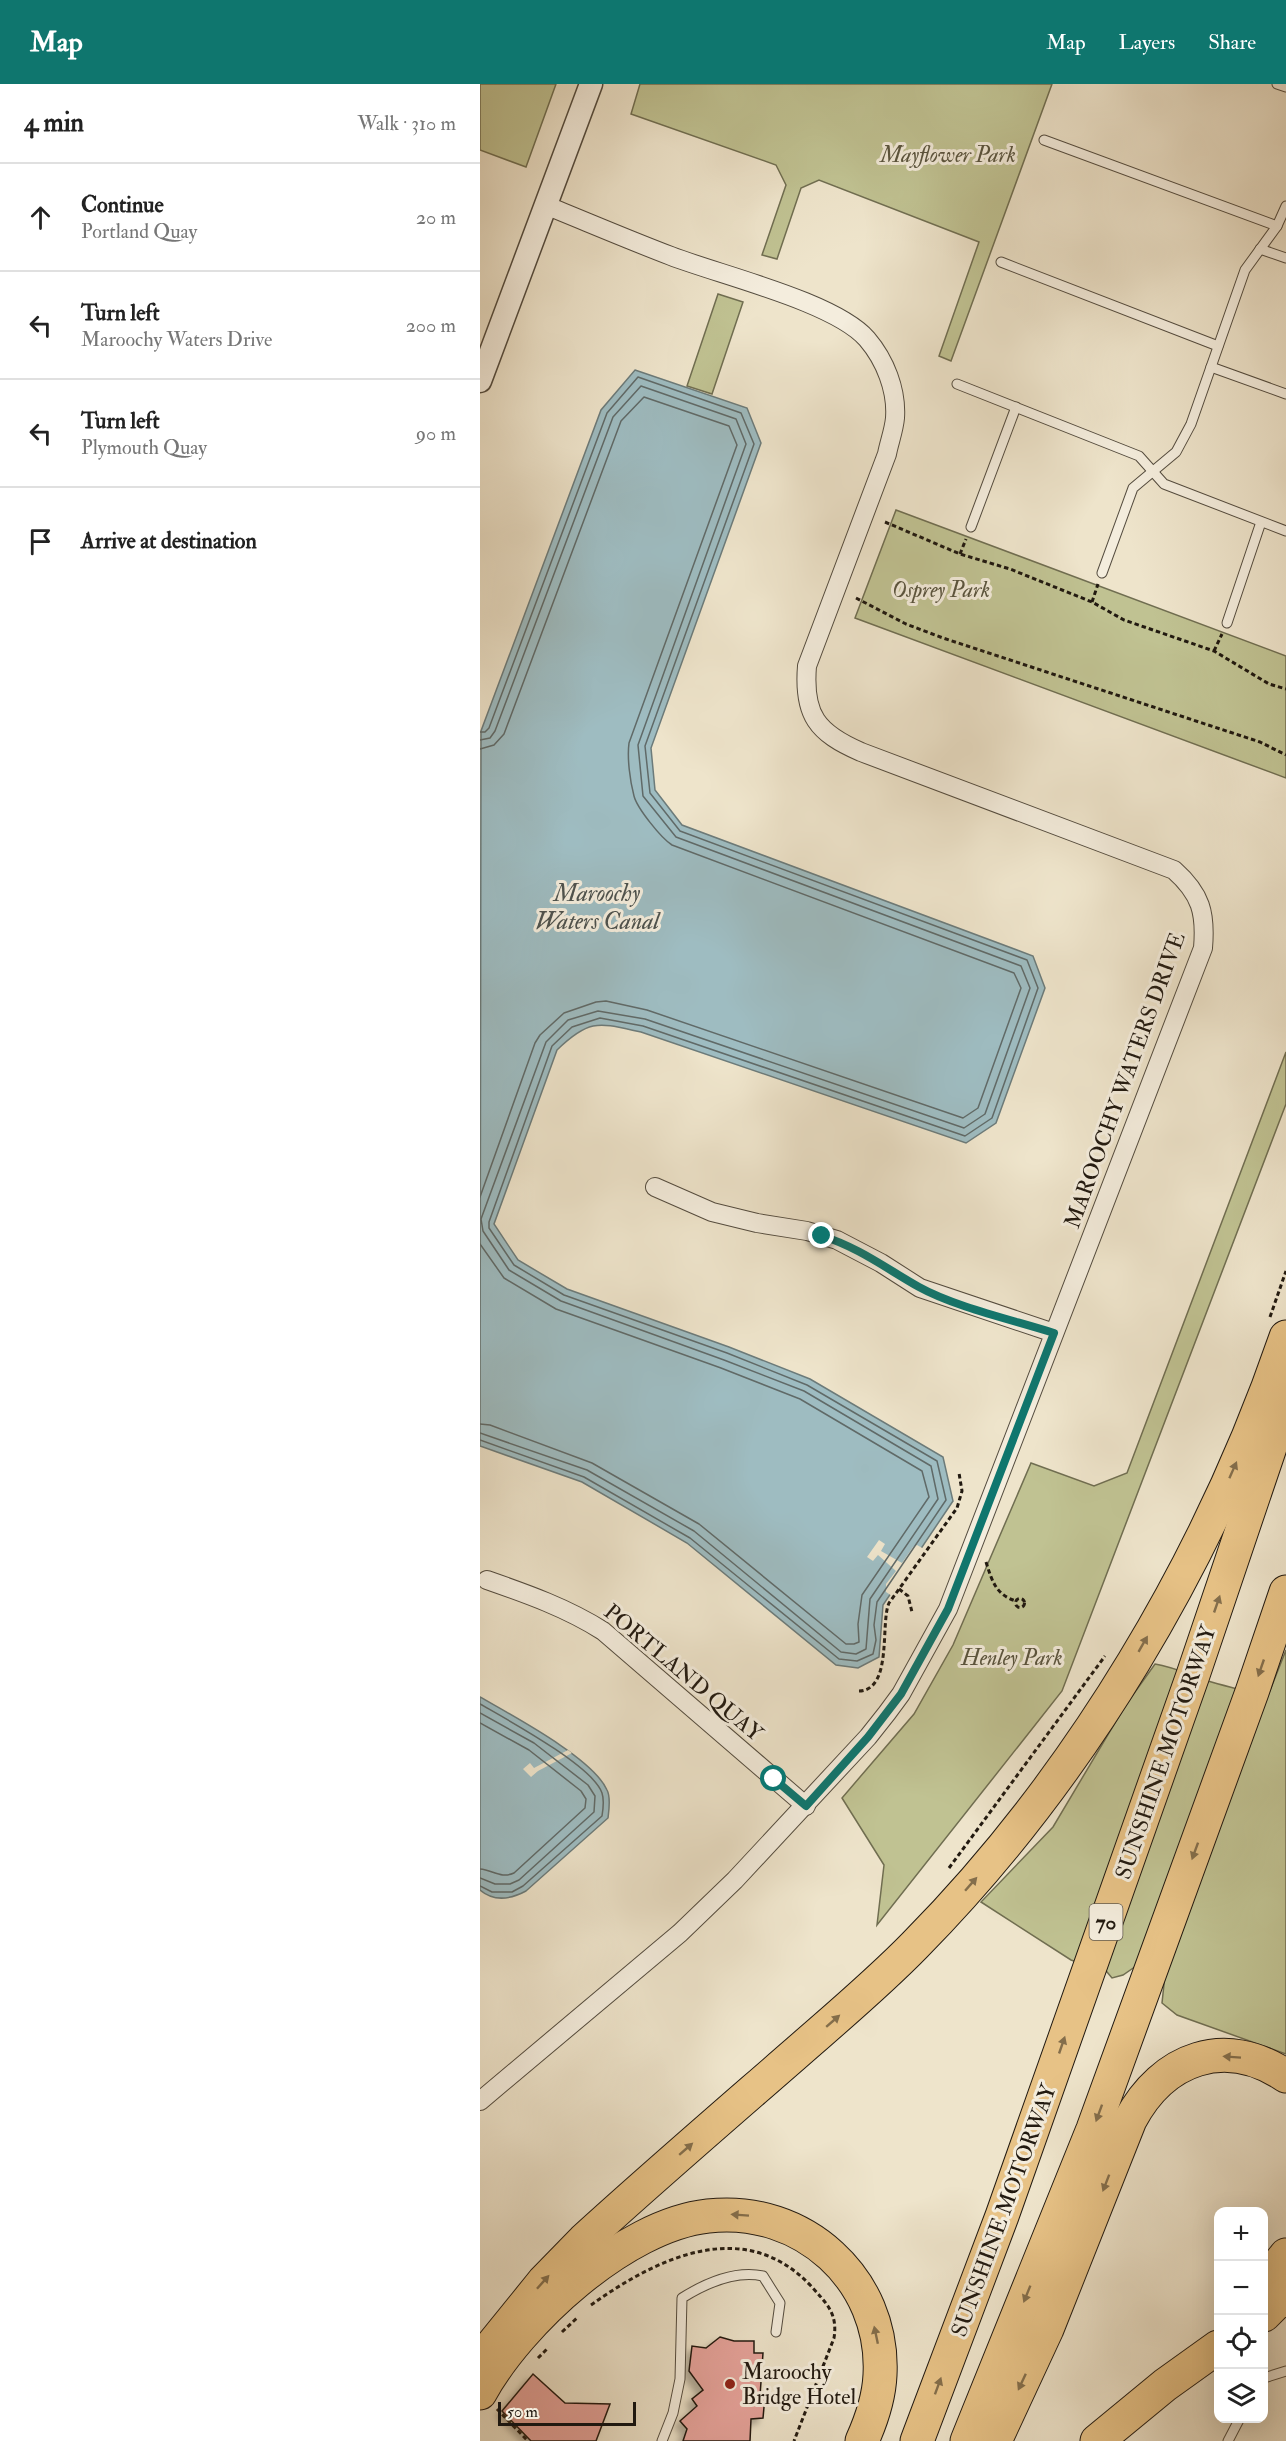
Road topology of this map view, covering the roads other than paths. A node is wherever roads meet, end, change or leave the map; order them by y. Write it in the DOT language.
graph roads {
  1 [pos="591,84"];
  2 [pos="1277,84"];
  3 [pos="1286,87"];
  4 [pos="1044,140"];
  5 [pos="545,205"];
  6 [pos="1286,206"];
  7 [pos="1277,226"];
  8 [pos="1260,249"];
  9 [pos="1286,258"];
  10 [pos="1001,262"];
  11 [pos="1218,346"];
  12 [pos="1210,367"];
  13 [pos="480,381"];
  14 [pos="957,384"];
  15 [pos="1286,394"];
  16 [pos="1016,407"];
  17 [pos="1152,471"];
  18 [pos="1261,522"];
  19 [pos="971,527"];
  20 [pos="1286,531"];
  21 [pos="1102,573"];
  22 [pos="1227,623"];
  23 [pos="655,1187"];
  24 [pos="1277,1330"];
  25 [pos="1054,1333"];
  26 [pos="1286,1400"];
  27 [pos="487,1580"];
  28 [pos="1286,1592"];
  29 [pos="806,1806"];
  30 [pos="1286,2076"];
  31 [pos="480,2101"];
  32 [pos="1286,2255"];
  33 [pos="1268,2277"];
  34 [pos="1286,2293"];
  35 [pos="1268,2310"];
  36 [pos="776,2332"];
  37 [pos="1214,2334"];
  38 [pos="1214,2351"];
  39 [pos="480,2360"];
  40 [pos="1286,2371"];
  41 [pos="1268,2376"];
  42 [pos="1165,2385"];
  43 [pos="487,2400"];
  44 [pos="1237,2423"];
  45 [pos="662,2441"];
  46 [pos="862,2441"];
  47 [pos="917,2441"];
  48 [pos="967,2441"];
  49 [pos="995,2441"];
  50 [pos="1098,2441"];
  51 [pos="1228,2441"];
  1 -- 5 [label="street"];
  2 -- 3 [label="lane"];
  4 -- 7 [label="lane"];
  5 -- 13 [label="street"];
  5 -- 25 [label="street, MAROOCHY WATERS DRIVE"];
  6 -- 7 [label="lane"];
  7 -- 8 [label="lane"];
  8 -- 9 [label="lane"];
  8 -- 11 [label="lane"];
  10 -- 11 [label="lane"];
  11 -- 12 [label="lane"];
  12 -- 15 [label="lane"];
  12 -- 17 [label="lane"];
  14 -- 16 [label="lane"];
  16 -- 17 [label="lane"];
  16 -- 19 [label="lane"];
  17 -- 18 [label="lane"];
  17 -- 21 [label="lane"];
  18 -- 20 [label="lane"];
  18 -- 22 [label="lane"];
  23 -- 25 [label="street"];
  39 -- 24 [label="highway, one-way"];
  25 -- 29 [label="street, MAROOCHY WATERS DRIVE"];
  47 -- 26 [label="highway, SUNSHINE MOTORWAY / 70, one-way"];
  27 -- 29 [label="street, PORTLAND QUAY"];
  28 -- 48 [label="highway, one-way"];
  29 -- 31 [label="street, MAROOCHY WATERS DRIVE"];
  30 -- 49 [label="highway, one-way"];
  32 -- 33 [label="highway"];
  34 -- 35 [label="highway"];
  36 -- 45 [label="lane"];
  37 -- 42 [label="highway"];
  38 -- 42 [label="highway"];
  40 -- 41 [label="lane"];
  42 -- 50 [label="highway"];
  46 -- 43 [label="highway, one-way"];
  44 -- 51 [label="lane"];
}
